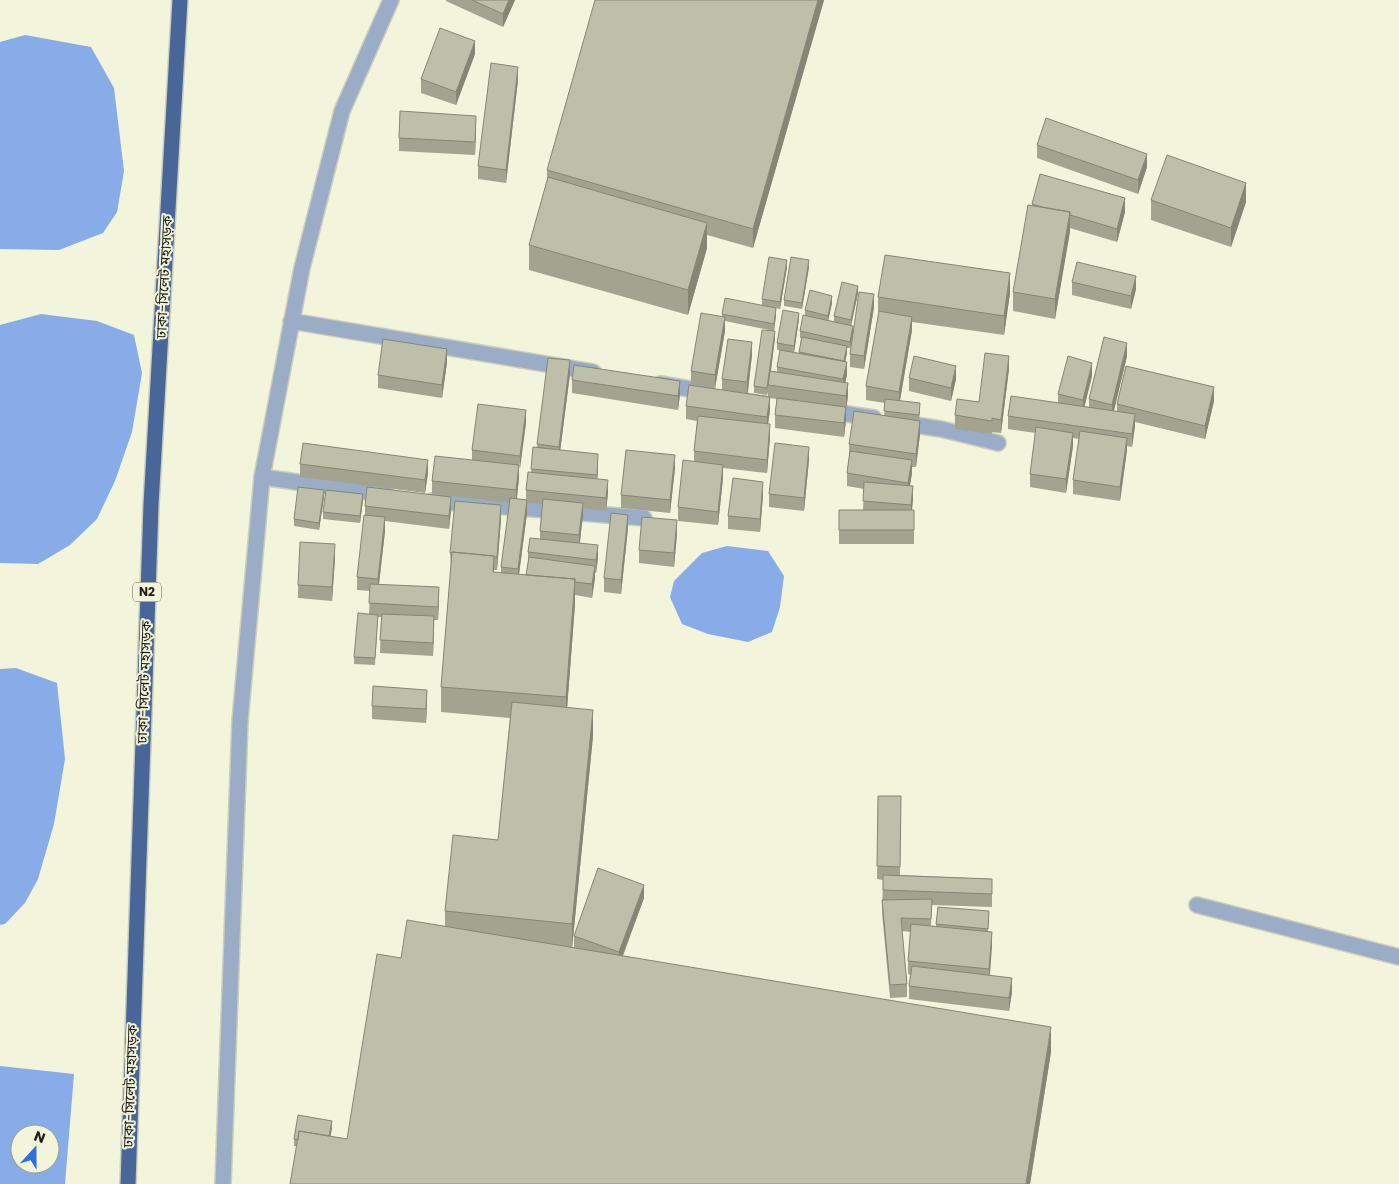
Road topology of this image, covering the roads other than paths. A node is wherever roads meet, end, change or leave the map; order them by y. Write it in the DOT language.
graph roads {
  1 [pos="180,0"];
  2 [pos="391,0"];
  3 [pos="291,320"];
  4 [pos="606,374"];
  5 [pos="645,381"];
  6 [pos="724,395"];
  7 [pos="812,409"];
  8 [pos="998,443"];
  9 [pos="262,477"];
  10 [pos="402,498"];
  11 [pos="422,500"];
  12 [pos="644,518"];
  13 [pos="1197,905"];
  14 [pos="1399,957"];
  15 [pos="128,1184"];
  16 [pos="223,1184"];
  1 -- 15 [label="highway, ঢাকা-সিলেট মহাসড়ক / N2"];
  2 -- 3 [label="street"];
  3 -- 4 [label="street"];
  3 -- 9 [label="street"];
  5 -- 6 [label="street"];
  7 -- 8 [label="street"];
  9 -- 10 [label="street"];
  9 -- 16 [label="street"];
  11 -- 12 [label="street"];
  13 -- 14 [label="street"];
}
